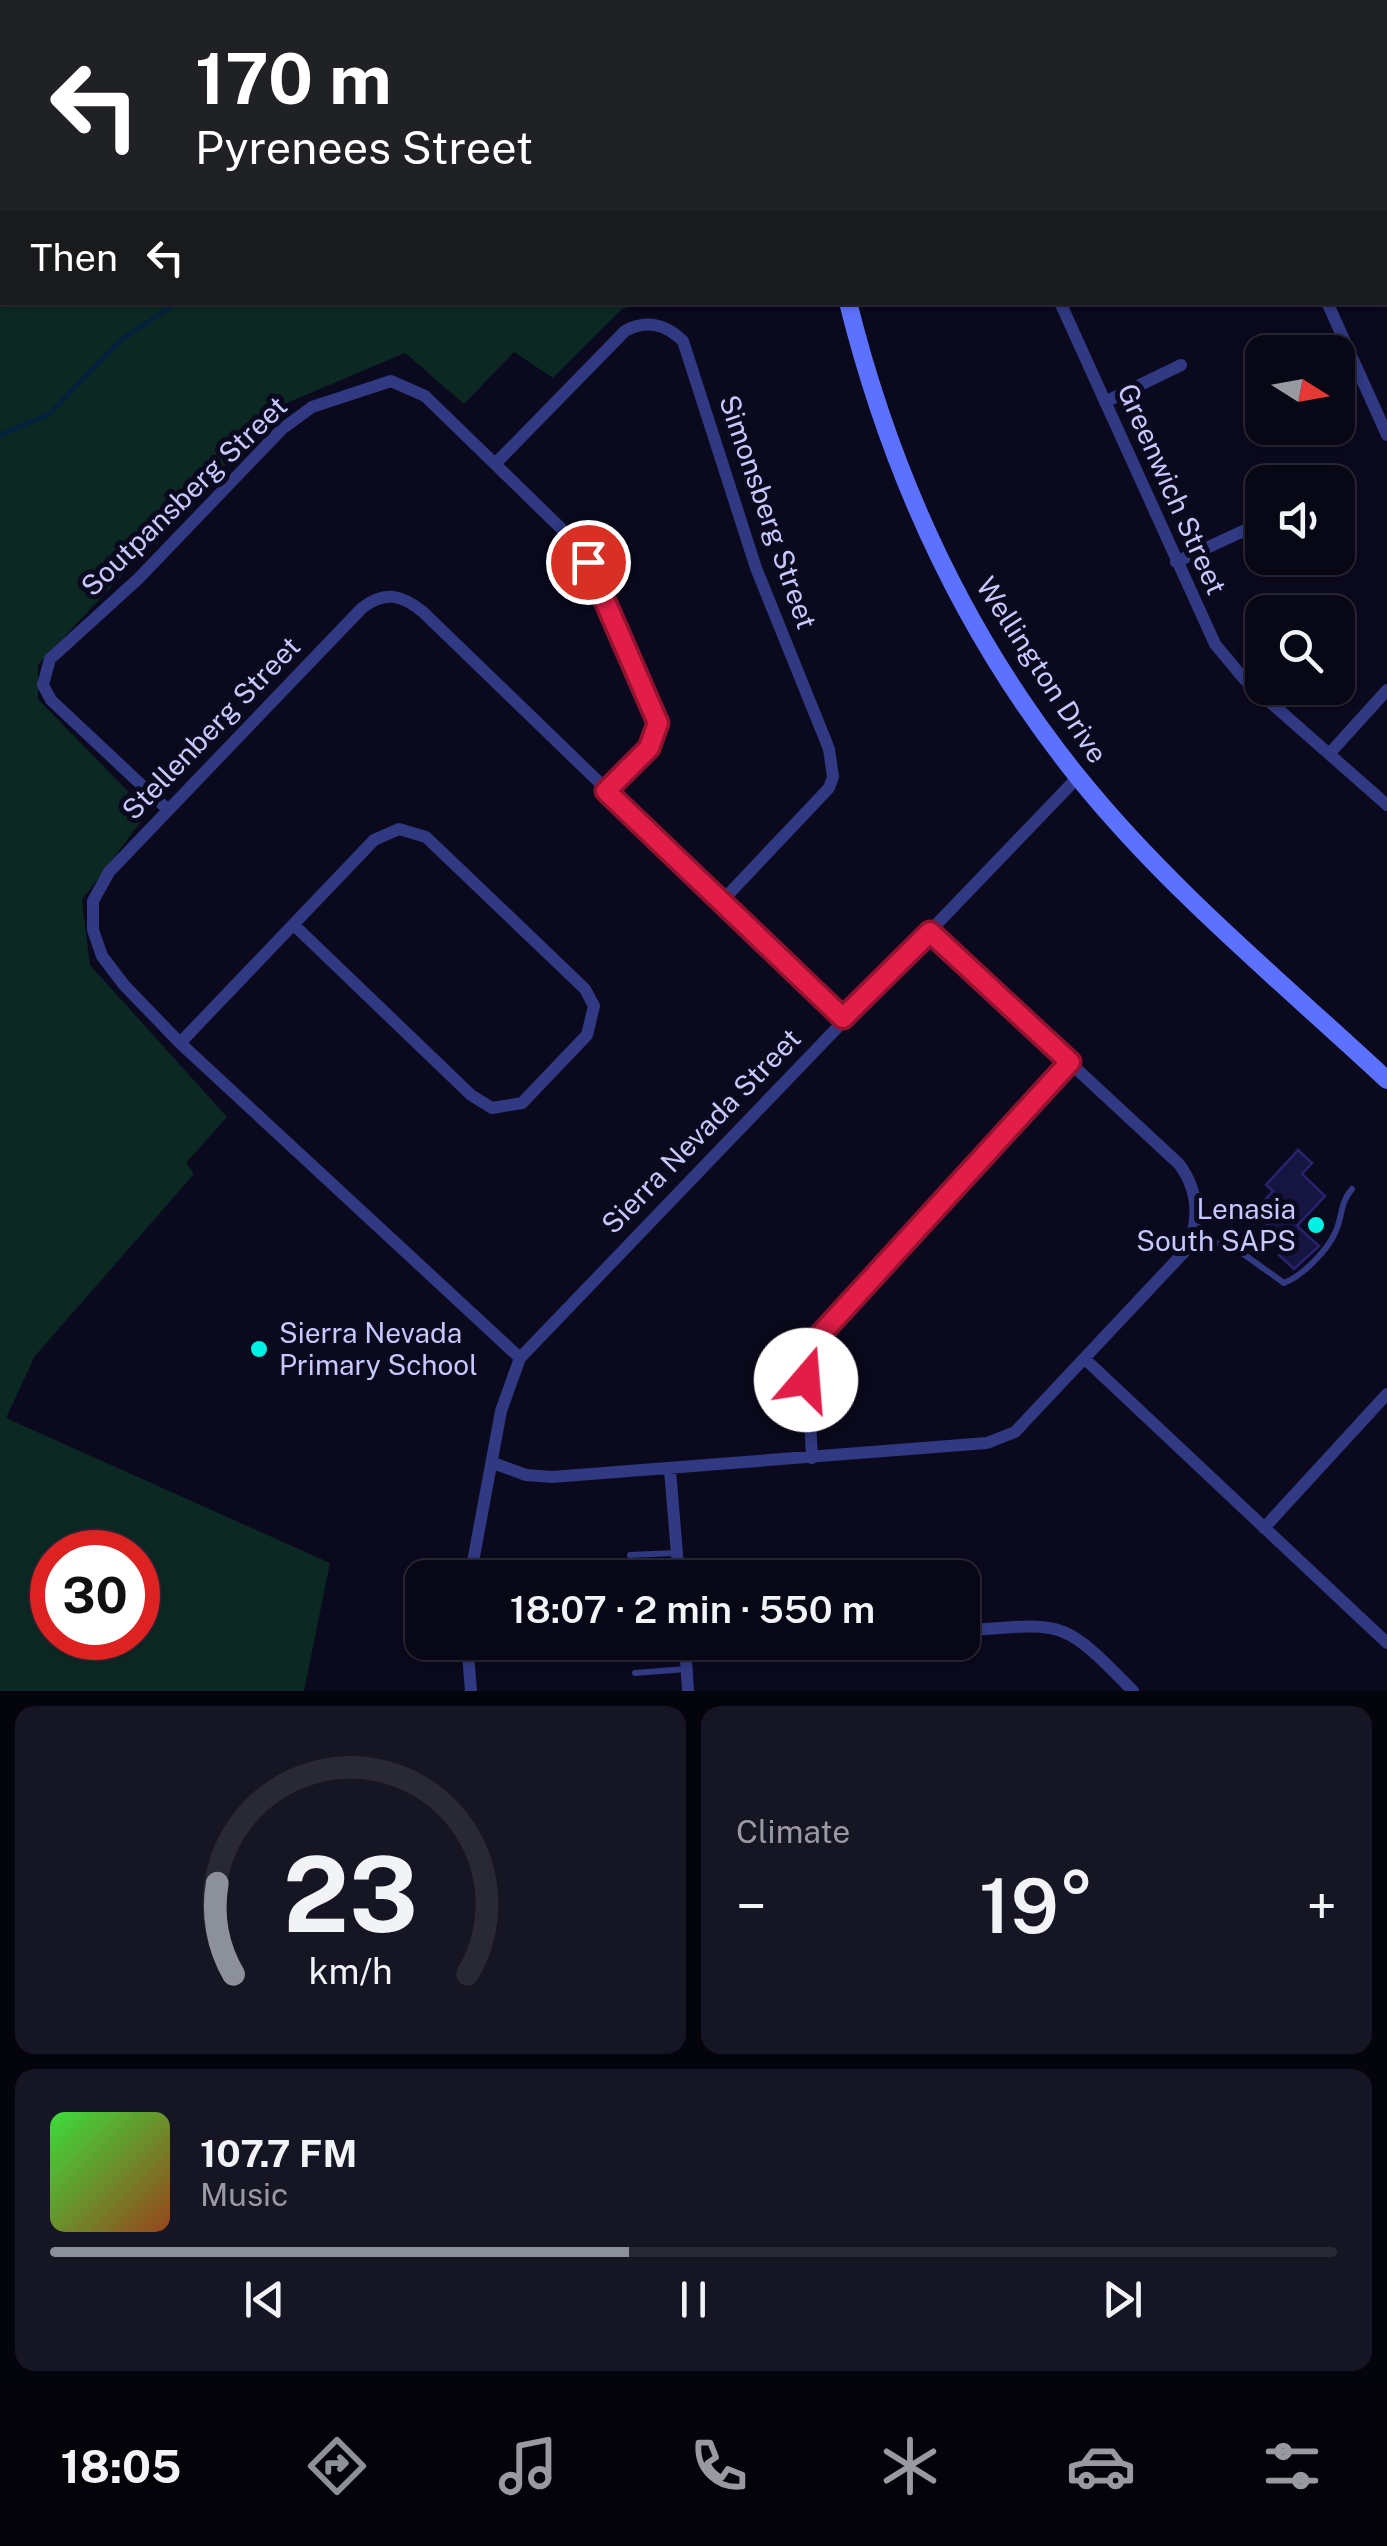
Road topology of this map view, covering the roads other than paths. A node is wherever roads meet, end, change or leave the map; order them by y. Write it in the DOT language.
graph roads {
  1 [pos="849,305"];
  2 [pos="1061,305"];
  3 [pos="1327,305"];
  4 [pos="1181,366"];
  5 [pos="1105,402"];
  6 [pos="1387,435"];
  7 [pos="496,463"];
  8 [pos="1245,530"];
  9 [pos="1176,562"];
  10 [pos="1387,690"];
  11 [pos="1330,753"];
  12 [pos="1078,777"];
  13 [pos="606,791"];
  14 [pos="1387,805"];
  15 [pos="166,808"];
  16 [pos="723,900"];
  17 [pos="295,926"];
  18 [pos="930,932"];
  19 [pos="843,1018"];
  20 [pos="180,1043"];
  21 [pos="1070,1062"];
  22 [pos="1387,1080"];
  23 [pos="1352,1189"];
  24 [pos="1192,1237"];
  25 [pos="520,1358"];
  26 [pos="1086,1360"];
  27 [pos="1387,1394"];
  28 [pos="812,1458"];
  29 [pos="493,1464"];
  30 [pos="670,1470"];
  31 [pos="1264,1528"];
  32 [pos="677,1553"];
  33 [pos="630,1554"];
  34 [pos="473,1560"];
  35 [pos="678,1560"];
  36 [pos="980,1630"];
  37 [pos="1387,1643"];
  38 [pos="469,1660"];
  39 [pos="686,1660"];
  40 [pos="687,1669"];
  41 [pos="636,1673"];
  42 [pos="471,1691"];
  43 [pos="688,1691"];
  44 [pos="1133,1691"];
  1 -- 12 [label="street, Wellington Drive"];
  2 -- 5 [label="street, Greenwich Street"];
  3 -- 6 [label="street"];
  4 -- 5 [label="street"];
  5 -- 9 [label="street, Greenwich Street"];
  7 -- 13 [label="street, Soutpansberg Street"];
  7 -- 15 [label="street, Soutpansberg Street"];
  7 -- 16 [label="street, Simonsberg Street"];
  8 -- 9 [label="street"];
  9 -- 11 [label="street, Greenwich Street"];
  10 -- 11 [label="street"];
  11 -- 14 [label="street, Greenwich Street"];
  12 -- 18 [label="street, Sierra Nevada Street"];
  12 -- 22 [label="street, Wellington Drive"];
  13 -- 15 [label="street, Stellenberg Street"];
  13 -- 16 [label="street, Stellenberg Street"];
  15 -- 20 [label="street, Stellenberg Street"];
  16 -- 19 [label="street, Stellenberg Street"];
  17 -- 17 [label="street"];
  17 -- 20 [label="street"];
  18 -- 19 [label="street, Sierra Nevada Street"];
  18 -- 21 [label="street"];
  19 -- 25 [label="street, Sierra Nevada Street"];
  20 -- 25 [label="street, Stellenberg Street"];
  21 -- 24 [label="street"];
  21 -- 28 [label="street"];
  23 -- 24 [label="lane"];
  24 -- 26 [label="street"];
  25 -- 29 [label="street, Sierra Nevada Street"];
  26 -- 28 [label="street"];
  26 -- 31 [label="street"];
  27 -- 31 [label="street"];
  28 -- 30 [label="street"];
  29 -- 30 [label="street"];
  29 -- 34 [label="street, Sierra Nevada Street"];
  30 -- 32 [label="street"];
  31 -- 37 [label="street"];
  32 -- 33 [label="lane"];
  32 -- 35 [label="street"];
  36 -- 44 [label="street"];
  38 -- 42 [label="street"];
  39 -- 40 [label="street"];
  40 -- 41 [label="lane"];
  40 -- 43 [label="street"];
}
